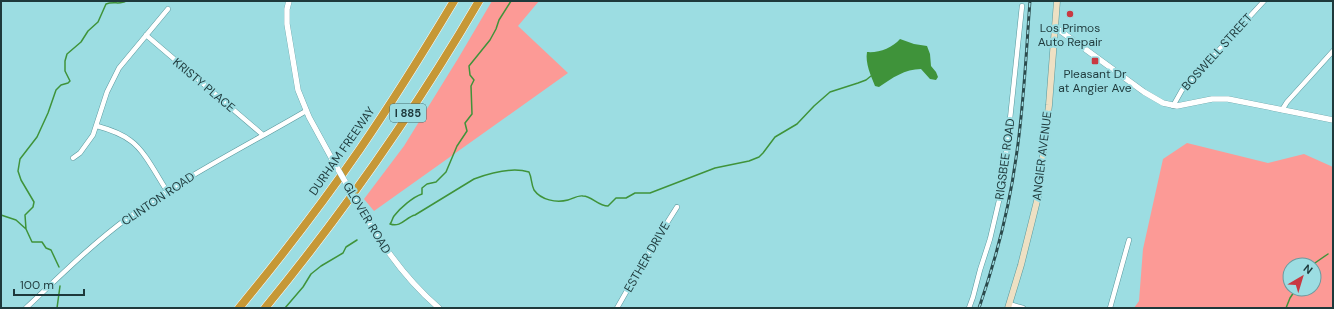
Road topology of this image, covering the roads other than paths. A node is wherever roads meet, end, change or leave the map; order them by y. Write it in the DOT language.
graph roads {
  1 [pos="289,1"];
  2 [pos="454,1"];
  3 [pos="479,1"];
  4 [pos="1057,1"];
  5 [pos="1264,1"];
  6 [pos="1022,6"];
  7 [pos="168,9"];
  8 [pos="1055,26"];
  9 [pos="146,35"];
  10 [pos="1333,51"];
  11 [pos="1173,106"];
  12 [pos="1282,110"];
  13 [pos="306,111"];
  14 [pos="1333,120"];
  15 [pos="96,126"];
  16 [pos="263,135"];
  17 [pos="73,158"];
  18 [pos="167,191"];
  19 [pos="677,207"];
  20 [pos="1130,240"];
  21 [pos="1009,306"];
  22 [pos="26,308"];
  23 [pos="239,308"];
  24 [pos="265,308"];
  25 [pos="439,308"];
  26 [pos="618,308"];
  27 [pos="969,308"];
  28 [pos="1023,308"];
  29 [pos="1110,308"];
  1 -- 13 [label="street, GLOVER ROAD"];
  2 -- 23 [label="highway, DURHAM FREEWAY / I 885"];
  3 -- 24 [label="highway, I 885"];
  4 -- 8 [label="main road, ANGIER AVENUE"];
  5 -- 11 [label="street, BOSWELL STREET"];
  6 -- 27 [label="street, RIGSBEE ROAD"];
  7 -- 9 [label="street"];
  8 -- 11 [label="street"];
  8 -- 21 [label="main road, ANGIER AVENUE"];
  9 -- 15 [label="street"];
  9 -- 16 [label="street, KRISTY PLACE"];
  10 -- 12 [label="street"];
  11 -- 12 [label="street"];
  12 -- 14 [label="street"];
  13 -- 16 [label="street, CLINTON ROAD"];
  13 -- 25 [label="street, GLOVER ROAD, bridge"];
  15 -- 17 [label="street"];
  15 -- 18 [label="street"];
  16 -- 18 [label="street, CLINTON ROAD"];
  18 -- 22 [label="street, CLINTON ROAD"];
  19 -- 26 [label="street, ESTHER DRIVE"];
  20 -- 29 [label="street"];
  21 -- 28 [label="street"];
}
